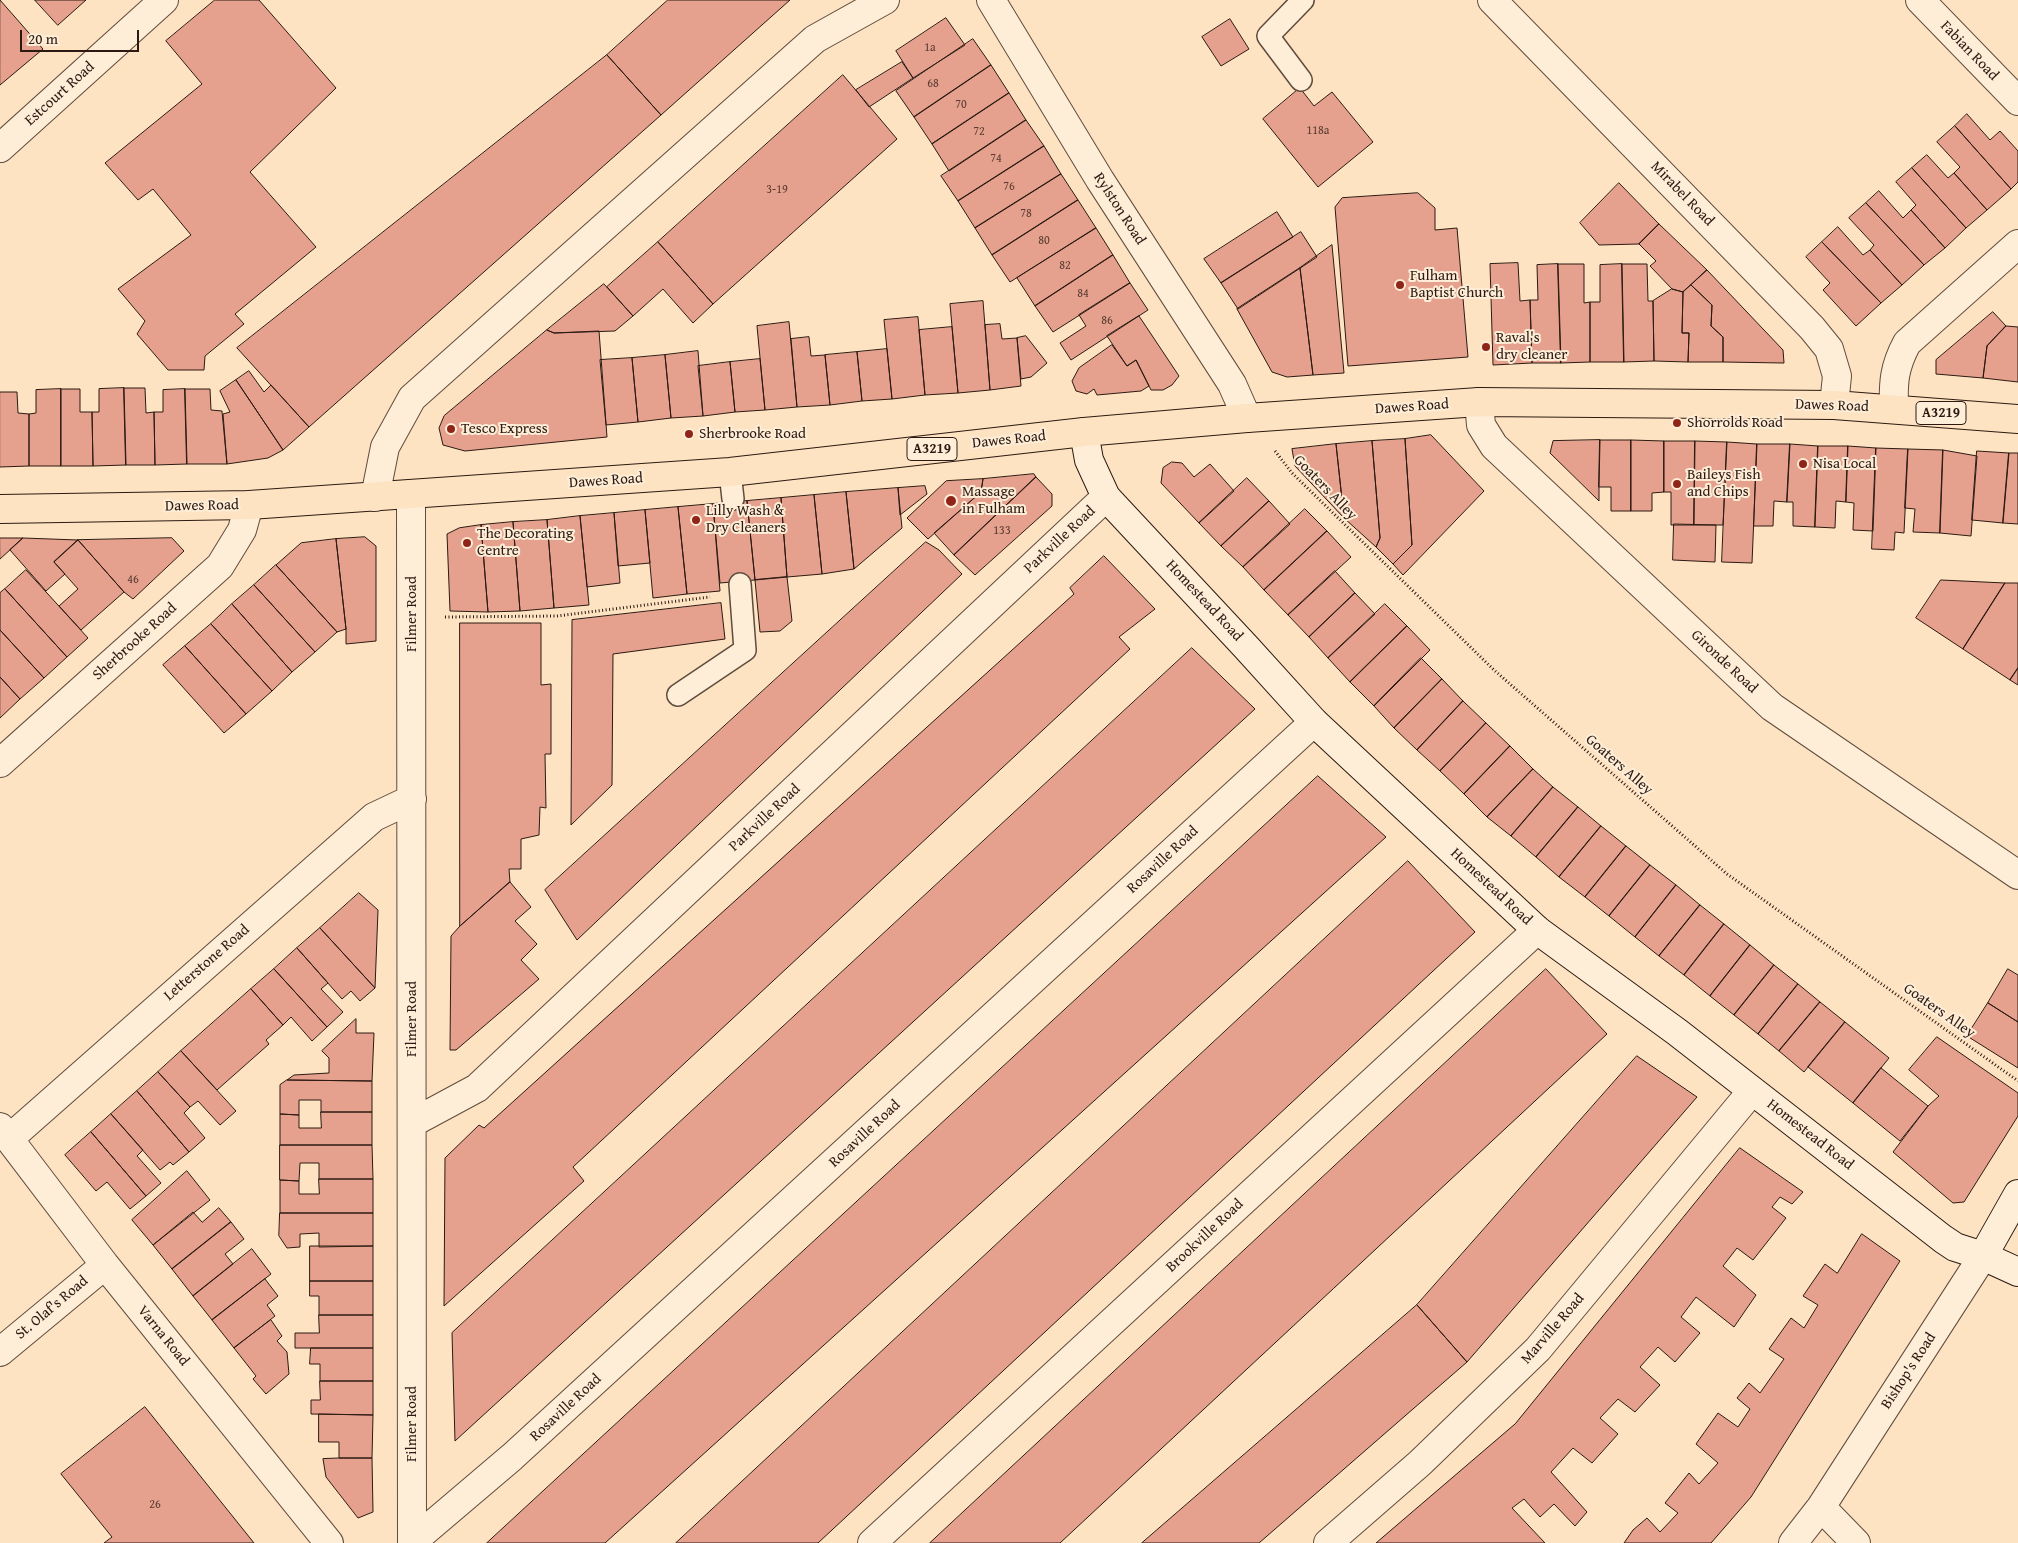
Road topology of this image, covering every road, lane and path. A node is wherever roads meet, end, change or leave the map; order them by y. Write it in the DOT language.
graph roads {
  1 [pos="164,0"];
  2 [pos="885,0"];
  3 [pos="990,0"];
  4 [pos="1304,0"];
  5 [pos="1492,0"];
  6 [pos="1920,0"];
  7 [pos="1301,80"];
  8 [pos="2018,101"];
  9 [pos="0,148"];
  10 [pos="2018,244"];
  11 [pos="1479,402"];
  12 [pos="1834,405"];
  13 [pos="1894,409"];
  14 [pos="1247,418"];
  15 [pos="2018,420"];
  16 [pos="1084,432"];
  17 [pos="730,472"];
  18 [pos="411,494"];
  19 [pos="375,497"];
  20 [pos="1106,497"];
  21 [pos="733,498"];
  22 [pos="249,505"];
  23 [pos="0,509"];
  24 [pos="741,588"];
  25 [pos="412,617"];
  26 [pos="678,695"];
  27 [pos="1314,722"];
  28 [pos="0,763"];
  29 [pos="412,799"];
  30 [pos="2018,875"];
  31 [pos="1537,930"];
  32 [pos="2018,1081"];
  33 [pos="1752,1091"];
  34 [pos="412,1123"];
  35 [pos="5,1132"];
  36 [pos="2018,1194"];
  37 [pos="1983,1256"];
  38 [pos="105,1265"];
  39 [pos="2018,1272"];
  40 [pos="0,1352"];
  41 [pos="1821,1508"];
  42 [pos="412,1542"];
  43 [pos="329,1543"];
  44 [pos="872,1543"];
  45 [pos="1328,1543"];
  46 [pos="1793,1543"];
  47 [pos="1856,1543"];
  1 -- 9 [label="street, Estcourt Road"];
  2 -- 19 [label="street"];
  3 -- 14 [label="street, Rylston Road"];
  4 -- 7 [label="lane"];
  5 -- 12 [label="street, Mirabel Road"];
  6 -- 8 [label="street, Fabian Road"];
  10 -- 13 [label="street"];
  11 -- 12 [label="main road, Dawes Road / A3219"];
  11 -- 14 [label="main road, Dawes Road / A3219"];
  11 -- 30 [label="street, Gironde Road"];
  12 -- 13 [label="main road, Dawes Road / A3219"];
  13 -- 15 [label="main road, Dawes Road / A3219"];
  14 -- 16 [label="main road, Dawes Road / A3219"];
  14 -- 32 [label="path, Goaters Alley"];
  16 -- 17 [label="main road, Dawes Road / A3219"];
  16 -- 20 [label="street, Homestead Road"];
  17 -- 18 [label="main road, Dawes Road / A3219"];
  17 -- 21 [label="lane"];
  18 -- 19 [label="main road, Dawes Road / A3219"];
  18 -- 25 [label="street, Filmer Road"];
  19 -- 22 [label="main road, Dawes Road / A3219"];
  20 -- 27 [label="street, Homestead Road"];
  20 -- 34 [label="street, Parkville Road"];
  22 -- 23 [label="main road, Dawes Road / A3219"];
  22 -- 28 [label="street, Sherbrooke Road"];
  24 -- 25 [label="path"];
  24 -- 26 [label="lane"];
  25 -- 29 [label="street, Filmer Road"];
  27 -- 31 [label="street, Homestead Road"];
  27 -- 42 [label="street, Rosaville Road"];
  29 -- 34 [label="street, Filmer Road"];
  29 -- 35 [label="street, Letterstone Road"];
  31 -- 33 [label="street, Homestead Road"];
  31 -- 44 [label="street, Brookville Road"];
  33 -- 37 [label="street, Homestead Road"];
  33 -- 45 [label="street, Marville Road"];
  34 -- 42 [label="street, Filmer Road"];
  35 -- 38 [label="street, Varna Road"];
  36 -- 37 [label="street, Bishop's Road"];
  37 -- 39 [label="street, Homestead Road"];
  37 -- 41 [label="street, Bishop's Road"];
  38 -- 40 [label="street, St. Olaf's Road"];
  38 -- 43 [label="street, Varna Road"];
  41 -- 46 [label="street, Bishop's Road"];
  41 -- 47 [label="street"];
}
